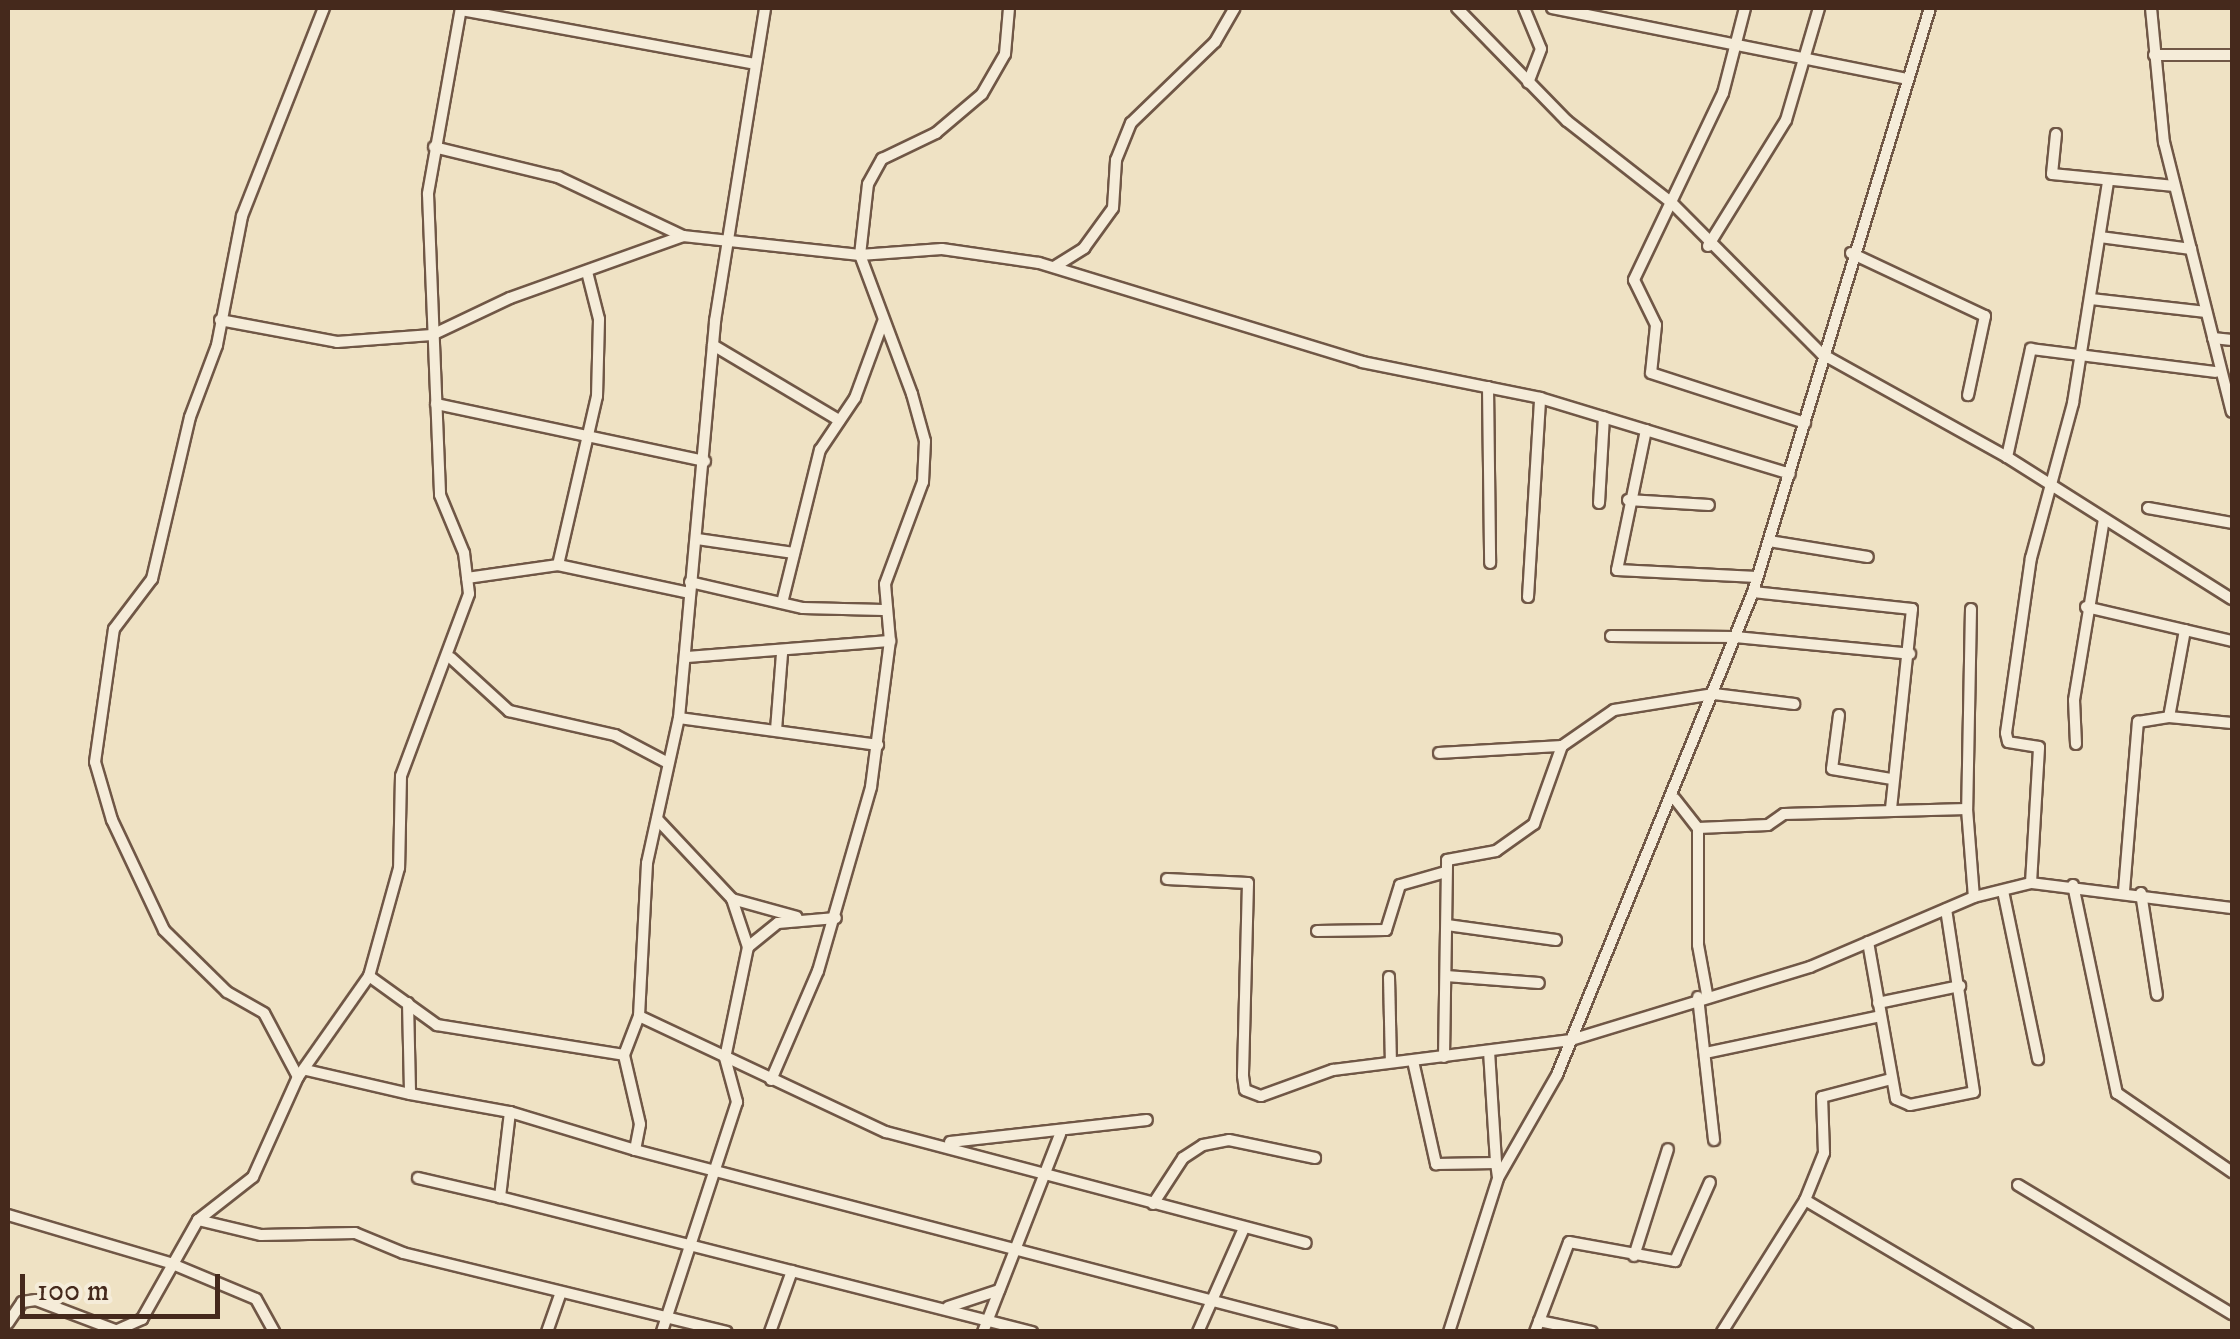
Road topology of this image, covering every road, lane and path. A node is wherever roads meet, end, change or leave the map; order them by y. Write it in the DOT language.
graph roads {
  1 [pos="324,8"];
  2 [pos="766,8"];
  3 [pos="1009,8"];
  4 [pos="1236,8"];
  5 [pos="1456,8"];
  6 [pos="1524,8"];
  7 [pos="1552,8"];
  8 [pos="1745,8"];
  9 [pos="1819,8"];
  10 [pos="1930,8"];
  11 [pos="2151,8"];
  12 [pos="461,9"];
  13 [pos="1736,46"];
  14 [pos="2154,55"];
  15 [pos="2232,55"];
  16 [pos="751,62"];
  17 [pos="1803,62"];
  18 [pos="1908,79"];
  19 [pos="1528,84"];
  20 [pos="2056,134"];
  21 [pos="434,147"];
  22 [pos="2108,181"];
  23 [pos="2174,186"];
  24 [pos="1672,202"];
  25 [pos="683,236"];
  26 [pos="2100,237"];
  27 [pos="726,240"];
  28 [pos="1708,246"];
  29 [pos="2190,250"];
  30 [pos="1852,253"];
  31 [pos="860,255"];
  32 [pos="1054,266"];
  33 [pos="587,272"];
  34 [pos="2090,300"];
  35 [pos="2206,312"];
  36 [pos="220,320"];
  37 [pos="883,322"];
  38 [pos="432,335"];
  39 [pos="2213,338"];
  40 [pos="2232,340"];
  41 [pos="713,345"];
  42 [pos="1822,354"];
  43 [pos="2082,358"];
  44 [pos="2216,372"];
  45 [pos="1488,387"];
  46 [pos="1968,395"];
  47 [pos="1540,398"];
  48 [pos="436,404"];
  49 [pos="2232,412"];
  50 [pos="1604,417"];
  51 [pos="839,420"];
  52 [pos="1805,423"];
  53 [pos="1646,430"];
  54 [pos="586,442"];
  55 [pos="2006,457"];
  56 [pos="705,461"];
  57 [pos="1790,474"];
  58 [pos="2050,484"];
  59 [pos="1628,500"];
  60 [pos="1599,503"];
  61 [pos="1709,505"];
  62 [pos="2148,508"];
  63 [pos="2104,519"];
  64 [pos="2232,523"];
  65 [pos="697,539"];
  66 [pos="1769,541"];
  67 [pos="794,553"];
  68 [pos="1868,557"];
  69 [pos="1490,563"];
  70 [pos="558,565"];
  71 [pos="1758,577"];
  72 [pos="467,578"];
  73 [pos="690,587"];
  74 [pos="1752,592"];
  75 [pos="1528,597"];
  76 [pos="2232,598"];
  77 [pos="782,603"];
  78 [pos="2086,607"];
  79 [pos="1970,609"];
  80 [pos="883,610"];
  81 [pos="2186,630"];
  82 [pos="1611,636"];
  83 [pos="1735,637"];
  84 [pos="890,641"];
  85 [pos="2232,641"];
  86 [pos="782,653"];
  87 [pos="1910,654"];
  88 [pos="686,657"];
  89 [pos="451,658"];
  90 [pos="1714,694"];
  91 [pos="1794,704"];
  92 [pos="1839,715"];
  93 [pos="679,718"];
  94 [pos="2170,718"];
  95 [pos="2232,723"];
  96 [pos="776,730"];
  97 [pos="2076,744"];
  98 [pos="878,746"];
  99 [pos="1562,746"];
  100 [pos="1439,753"];
  101 [pos="668,764"];
  102 [pos="1892,779"];
  103 [pos="1675,799"];
  104 [pos="1967,809"];
  105 [pos="1891,810"];
  106 [pos="656,818"];
  107 [pos="1698,828"];
  108 [pos="1446,872"];
  109 [pos="1167,879"];
  110 [pos="2032,883"];
  111 [pos="2072,885"];
  112 [pos="2004,891"];
  113 [pos="2124,891"];
  114 [pos="2141,893"];
  115 [pos="1974,897"];
  116 [pos="732,899"];
  117 [pos="2232,908"];
  118 [pos="1946,909"];
  119 [pos="798,917"];
  120 [pos="836,918"];
  121 [pos="1447,925"];
  122 [pos="1317,931"];
  123 [pos="1556,940"];
  124 [pos="1868,942"];
  125 [pos="748,947"];
  126 [pos="369,976"];
  127 [pos="1446,976"];
  128 [pos="1389,977"];
  129 [pos="1539,983"];
  130 [pos="1960,986"];
  131 [pos="1702,995"];
  132 [pos="2158,995"];
  133 [pos="1878,1002"];
  134 [pos="408,1003"];
  135 [pos="639,1016"];
  136 [pos="1880,1016"];
  137 [pos="1570,1040"];
  138 [pos="1489,1051"];
  139 [pos="1706,1053"];
  140 [pos="624,1055"];
  141 [pos="1444,1056"];
  142 [pos="724,1058"];
  143 [pos="2038,1059"];
  144 [pos="1413,1061"];
  145 [pos="1391,1062"];
  146 [pos="302,1073"];
  147 [pos="1891,1079"];
  148 [pos="771,1080"];
  149 [pos="410,1094"];
  150 [pos="510,1112"];
  151 [pos="1147,1120"];
  152 [pos="1060,1134"];
  153 [pos="1714,1140"];
  154 [pos="946,1143"];
  155 [pos="1668,1149"];
  156 [pos="635,1150"];
  157 [pos="1315,1158"];
  158 [pos="1496,1163"];
  159 [pos="2232,1172"];
  160 [pos="714,1174"];
  161 [pos="418,1178"];
  162 [pos="1048,1178"];
  163 [pos="1498,1178"];
  164 [pos="1710,1182"];
  165 [pos="2018,1185"];
  166 [pos="500,1196"];
  167 [pos="1805,1200"];
  168 [pos="1153,1204"];
  169 [pos="8,1215"];
  170 [pos="198,1220"];
  171 [pos="1244,1228"];
  172 [pos="1306,1243"];
  173 [pos="690,1244"];
  174 [pos="1017,1252"];
  175 [pos="1634,1256"];
  176 [pos="170,1262"];
  177 [pos="792,1271"];
  178 [pos="999,1290"];
  179 [pos="561,1292"];
  180 [pos="1210,1301"];
  181 [pos="948,1308"];
  182 [pos="2232,1314"];
  183 [pos="666,1317"];
  184 [pos="142,1319"];
  185 [pos="988,1319"];
  186 [pos="2009,1320"];
  187 [pos="8,1324"];
  188 [pos="1537,1326"];
  189 [pos="114,1331"];
  190 [pos="151,1332"];
  191 [pos="274,1332"];
  192 [pos="547,1332"];
  193 [pos="662,1332"];
  194 [pos="726,1332"];
  195 [pos="770,1332"];
  196 [pos="984,1332"];
  197 [pos="1032,1332"];
  198 [pos="1198,1332"];
  199 [pos="1332,1332"];
  200 [pos="1449,1332"];
  201 [pos="1592,1332"];
  202 [pos="1722,1332"];
  203 [pos="2002,1332"];
  204 [pos="2028,1332"];
  1 -- 36 [label="street"];
  2 -- 16 [label="street"];
  3 -- 31 [label="street"];
  4 -- 32 [label="street"];
  5 -- 19 [label="street"];
  6 -- 19 [label="street"];
  7 -- 13 [label="street"];
  8 -- 13 [label="street"];
  9 -- 17 [label="street"];
  10 -- 18 [label="street"];
  11 -- 14 [label="street"];
  12 -- 16 [label="street"];
  12 -- 21 [label="street"];
  13 -- 17 [label="street"];
  13 -- 24 [label="street"];
  14 -- 15 [label="street"];
  14 -- 23 [label="street"];
  16 -- 27 [label="street"];
  17 -- 18 [label="street"];
  17 -- 28 [label="street"];
  18 -- 30 [label="street"];
  19 -- 24 [label="street"];
  20 -- 22 [label="street"];
  21 -- 25 [label="street"];
  21 -- 38 [label="street"];
  22 -- 23 [label="street"];
  22 -- 26 [label="street"];
  23 -- 29 [label="street"];
  24 -- 28 [label="street"];
  24 -- 52 [label="street"];
  25 -- 27 [label="street"];
  25 -- 33 [label="street"];
  26 -- 29 [label="street"];
  26 -- 34 [label="street"];
  27 -- 31 [label="street"];
  27 -- 41 [label="street"];
  28 -- 42 [label="street"];
  29 -- 35 [label="street"];
  30 -- 42 [label="street"];
  30 -- 46 [label="street"];
  31 -- 32 [label="street"];
  31 -- 37 [label="street"];
  32 -- 45 [label="street"];
  33 -- 38 [label="street"];
  33 -- 54 [label="street"];
  34 -- 35 [label="street"];
  34 -- 43 [label="street"];
  35 -- 39 [label="street"];
  36 -- 38 [label="street"];
  36 -- 146 [label="street"];
  37 -- 51 [label="street"];
  37 -- 80 [label="street"];
  38 -- 48 [label="street"];
  39 -- 40 [label="street"];
  39 -- 44 [label="street"];
  41 -- 51 [label="street"];
  41 -- 56 [label="street"];
  42 -- 52 [label="street"];
  42 -- 55 [label="street"];
  43 -- 44 [label="street"];
  43 -- 55 [label="street"];
  43 -- 58 [label="street"];
  44 -- 49 [label="street"];
  45 -- 47 [label="street"];
  45 -- 69 [label="street"];
  47 -- 50 [label="street"];
  47 -- 75 [label="street"];
  48 -- 54 [label="street"];
  48 -- 72 [label="street"];
  50 -- 53 [label="street"];
  50 -- 60 [label="street"];
  51 -- 67 [label="street"];
  52 -- 57 [label="street"];
  53 -- 57 [label="street"];
  53 -- 59 [label="street"];
  54 -- 56 [label="street"];
  54 -- 70 [label="street"];
  55 -- 58 [label="street"];
  56 -- 65 [label="street"];
  57 -- 66 [label="street"];
  58 -- 63 [label="street"];
  58 -- 110 [label="street"];
  59 -- 61 [label="street"];
  59 -- 71 [label="street"];
  62 -- 64 [label="street"];
  63 -- 76 [label="street"];
  63 -- 78 [label="street"];
  65 -- 67 [label="street"];
  65 -- 73 [label="street"];
  66 -- 68 [label="street"];
  66 -- 71 [label="street"];
  67 -- 77 [label="street"];
  70 -- 72 [label="street"];
  70 -- 73 [label="street"];
  71 -- 74 [label="street"];
  72 -- 89 [label="street"];
  73 -- 77 [label="street"];
  73 -- 88 [label="street"];
  74 -- 83 [label="street"];
  74 -- 87 [label="street"];
  77 -- 80 [label="street"];
  78 -- 81 [label="street"];
  78 -- 97 [label="street"];
  79 -- 104 [label="street"];
  80 -- 84 [label="street"];
  81 -- 85 [label="street"];
  81 -- 94 [label="street"];
  82 -- 83 [label="street"];
  83 -- 87 [label="street"];
  83 -- 90 [label="street"];
  84 -- 86 [label="street"];
  84 -- 98 [label="street"];
  86 -- 88 [label="street"];
  86 -- 96 [label="street"];
  87 -- 102 [label="street"];
  88 -- 93 [label="street"];
  89 -- 101 [label="street"];
  89 -- 126 [label="street"];
  90 -- 91 [label="street"];
  90 -- 99 [label="street"];
  90 -- 103 [label="street"];
  92 -- 102 [label="street"];
  93 -- 96 [label="street"];
  93 -- 101 [label="street"];
  94 -- 95 [label="street"];
  94 -- 113 [label="street"];
  96 -- 98 [label="street"];
  98 -- 120 [label="street"];
  99 -- 100 [label="street"];
  99 -- 108 [label="street"];
  101 -- 106 [label="street"];
  102 -- 105 [label="street"];
  103 -- 107 [label="street"];
  103 -- 137 [label="street"];
  104 -- 105 [label="street"];
  104 -- 115 [label="street"];
  105 -- 107 [label="street"];
  106 -- 116 [label="street"];
  106 -- 135 [label="street"];
  107 -- 131 [label="street"];
  108 -- 121 [label="street"];
  108 -- 122 [label="street"];
  109 -- 145 [label="street"];
  110 -- 111 [label="street"];
  110 -- 112 [label="street"];
  111 -- 113 [label="street"];
  111 -- 159 [label="street"];
  112 -- 115 [label="street"];
  112 -- 143 [label="street"];
  113 -- 114 [label="street"];
  114 -- 117 [label="street"];
  114 -- 132 [label="street"];
  115 -- 118 [label="street"];
  116 -- 119 [label="street"];
  116 -- 125 [label="street"];
  118 -- 124 [label="street"];
  118 -- 130 [label="street"];
  119 -- 120 [label="street"];
  119 -- 125 [label="street"];
  120 -- 148 [label="street"];
  121 -- 123 [label="street"];
  121 -- 127 [label="street"];
  124 -- 131 [label="street"];
  124 -- 133 [label="street"];
  125 -- 142 [label="street"];
  126 -- 134 [label="street"];
  126 -- 146 [label="street"];
  127 -- 129 [label="street"];
  127 -- 141 [label="street"];
  128 -- 145 [label="street"];
  130 -- 133 [label="street"];
  130 -- 147 [label="street"];
  131 -- 137 [label="street"];
  131 -- 139 [label="street"];
  133 -- 136 [label="street"];
  134 -- 140 [label="street"];
  134 -- 149 [label="street"];
  135 -- 140 [label="street"];
  135 -- 142 [label="street"];
  136 -- 139 [label="street"];
  136 -- 147 [label="street"];
  137 -- 138 [label="street"];
  137 -- 163 [label="street"];
  138 -- 141 [label="street"];
  138 -- 158 [label="street"];
  139 -- 153 [label="street"];
  140 -- 156 [label="street"];
  141 -- 144 [label="street"];
  142 -- 148 [label="street"];
  142 -- 160 [label="street"];
  144 -- 145 [label="street"];
  144 -- 158 [label="street"];
  146 -- 149 [label="street"];
  146 -- 170 [label="street"];
  147 -- 167 [label="street"];
  148 -- 154 [label="street"];
  149 -- 150 [label="street"];
  150 -- 156 [label="street"];
  150 -- 166 [label="street"];
  151 -- 152 [label="street"];
  152 -- 154 [label="street"];
  152 -- 162 [label="street"];
  154 -- 162 [label="street"];
  155 -- 175 [label="street"];
  156 -- 160 [label="street"];
  157 -- 168 [label="street"];
  158 -- 163 [label="street"];
  160 -- 173 [label="street"];
  160 -- 174 [label="street"];
  161 -- 166 [label="street"];
  162 -- 168 [label="street"];
  162 -- 174 [label="street"];
  163 -- 200 [label="street"];
  164 -- 175 [label="street"];
  165 -- 182 [label="street"];
  166 -- 173 [label="street"];
  167 -- 186 [label="street"];
  167 -- 202 [label="street"];
  168 -- 171 [label="street"];
  169 -- 176 [label="street"];
  170 -- 176 [label="street"];
  170 -- 179 [label="street"];
  171 -- 172 [label="street"];
  171 -- 180 [label="street"];
  173 -- 177 [label="street"];
  173 -- 183 [label="street"];
  174 -- 178 [label="street"];
  174 -- 180 [label="street"];
  175 -- 188 [label="street"];
  176 -- 184 [label="street"];
  176 -- 191 [label="street"];
  177 -- 181 [label="street"];
  177 -- 195 [label="street"];
  178 -- 181 [label="street"];
  178 -- 185 [label="street"];
  179 -- 183 [label="street"];
  179 -- 192 [label="street"];
  180 -- 198 [label="street"];
  180 -- 199 [label="street"];
  181 -- 185 [label="street"];
  183 -- 193 [label="street"];
  183 -- 194 [label="street"];
  184 -- 189 [label="street"];
  184 -- 190 [label="street"];
  185 -- 196 [label="street"];
  185 -- 197 [label="street"];
  186 -- 203 [label="street"];
  186 -- 204 [label="street"];
  187 -- 189 [label="street"];
  188 -- 201 [label="street"];
}
